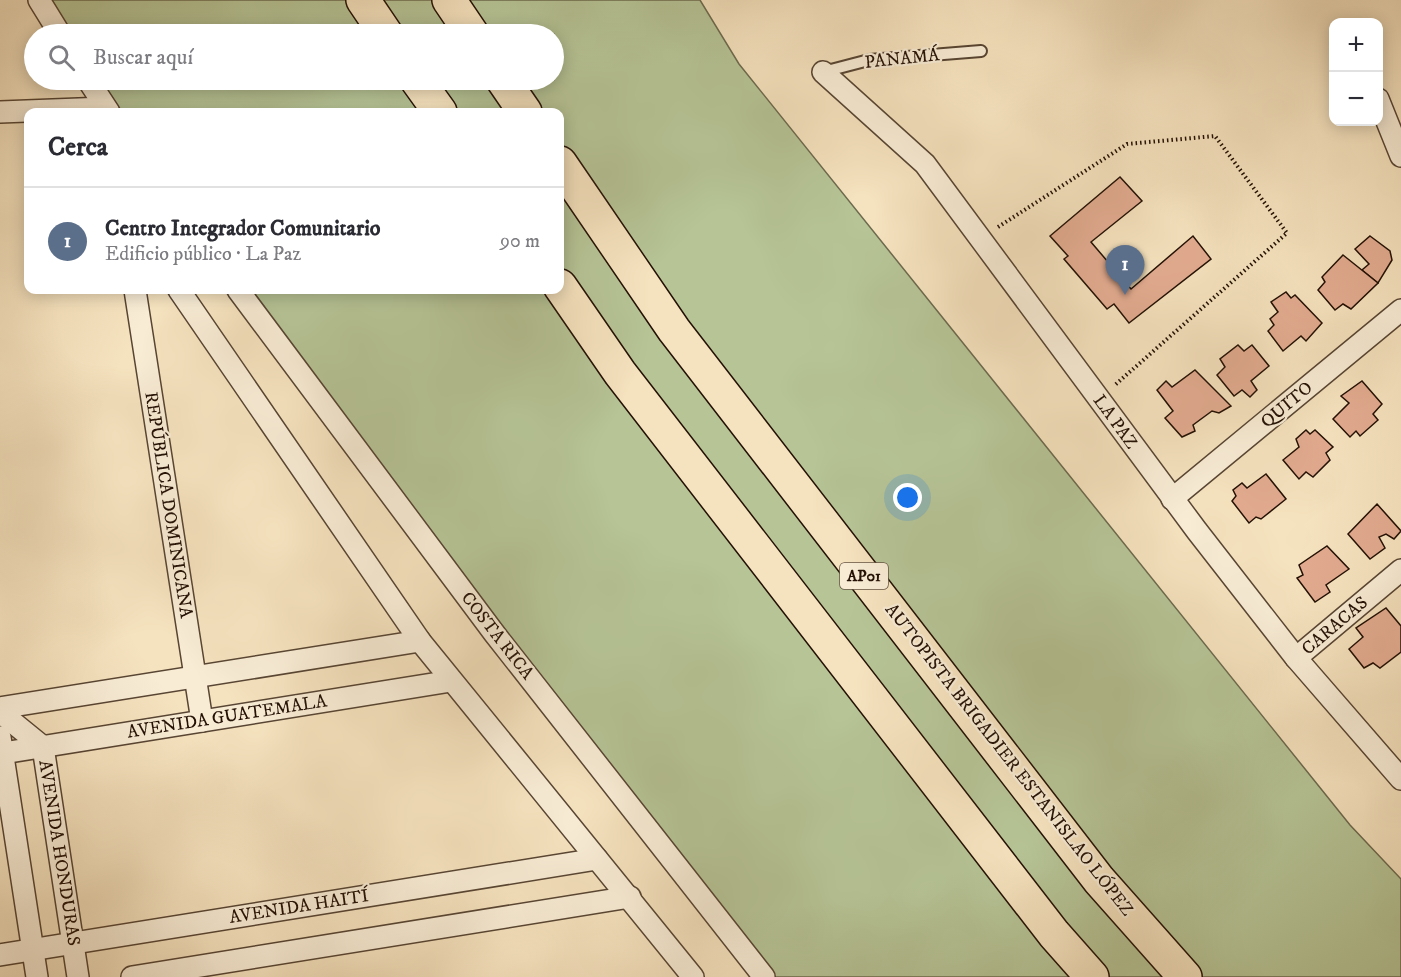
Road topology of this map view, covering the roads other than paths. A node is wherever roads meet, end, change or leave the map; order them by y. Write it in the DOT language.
graph roads {
  1 [pos="39,0"];
  2 [pos="363,0"];
  3 [pos="448,0"];
  4 [pos="54,24"];
  5 [pos="379,24"];
  6 [pos="465,24"];
  7 [pos="981,51"];
  8 [pos="823,72"];
  9 [pos="94,90"];
  10 [pos="424,90"];
  11 [pos="510,90"];
  12 [pos="106,108"];
  13 [pos="437,108"];
  14 [pos="522,108"];
  15 [pos="1383,111"];
  16 [pos="0,112"];
  17 [pos="24,112"];
  18 [pos="1401,156"];
  19 [pos="564,168"];
  20 [pos="564,292"];
  21 [pos="136,294"];
  22 [pos="181,294"];
  23 [pos="241,294"];
  24 [pos="1401,310"];
  25 [pos="1173,499"];
  26 [pos="1401,570"];
  27 [pos="420,641"];
  28 [pos="1296,658"];
  29 [pos="195,677"];
  30 [pos="451,681"];
  31 [pos="0,710"];
  32 [pos="202,721"];
  33 [pos="1,745"];
  34 [pos="43,747"];
  35 [pos="1401,779"];
  36 [pos="597,859"];
  37 [pos="630,897"];
  38 [pos="73,944"];
  39 [pos="33,950"];
  40 [pos="0,956"];
  41 [pos="37,977"];
  42 [pos="78,977"];
  43 [pos="132,977"];
  44 [pos="693,977"];
  45 [pos="764,977"];
  46 [pos="1092,977"];
  47 [pos="1185,977"];
  1 -- 4 [label="street"];
  2 -- 5 [label="highway"];
  3 -- 6 [label="highway"];
  7 -- 8 [label="lane, PANAMÁ"];
  8 -- 25 [label="street, LA PAZ"];
  9 -- 12 [label="street"];
  10 -- 13 [label="highway"];
  11 -- 14 [label="highway"];
  15 -- 18 [label="street"];
  16 -- 17 [label="street"];
  19 -- 47 [label="highway, AUTOPISTA BRIGADIER ESTANISLAO LÓPEZ / AP01"];
  20 -- 46 [label="highway"];
  21 -- 29 [label="street, REPÚBLICA DOMINICANA"];
  22 -- 27 [label="street"];
  23 -- 45 [label="street, COSTA RICA"];
  24 -- 25 [label="street, QUITO"];
  25 -- 28 [label="street, LA PAZ"];
  26 -- 28 [label="street, CARACAS"];
  27 -- 29 [label="street"];
  27 -- 30 [label="street"];
  28 -- 35 [label="street, LA PAZ"];
  29 -- 31 [label="street"];
  29 -- 32 [label="street, REPÚBLICA DOMINICANA"];
  30 -- 32 [label="street, AVENIDA GUATEMALA"];
  30 -- 36 [label="street"];
  31 -- 34 [label="street, AVENIDA HONDURAS"];
  32 -- 34 [label="street, AVENIDA GUATEMALA"];
  33 -- 34 [label="street, AVENIDA GUATEMALA"];
  33 -- 39 [label="street"];
  34 -- 38 [label="street, AVENIDA HONDURAS"];
  36 -- 37 [label="street"];
  36 -- 38 [label="street, AVENIDA HAITÍ"];
  37 -- 43 [label="street"];
  37 -- 44 [label="street"];
  38 -- 39 [label="street, AVENIDA HAITÍ"];
  38 -- 42 [label="street, AVENIDA HONDURAS"];
  39 -- 40 [label="street, AVENIDA HAITÍ"];
  39 -- 41 [label="street"];
}
